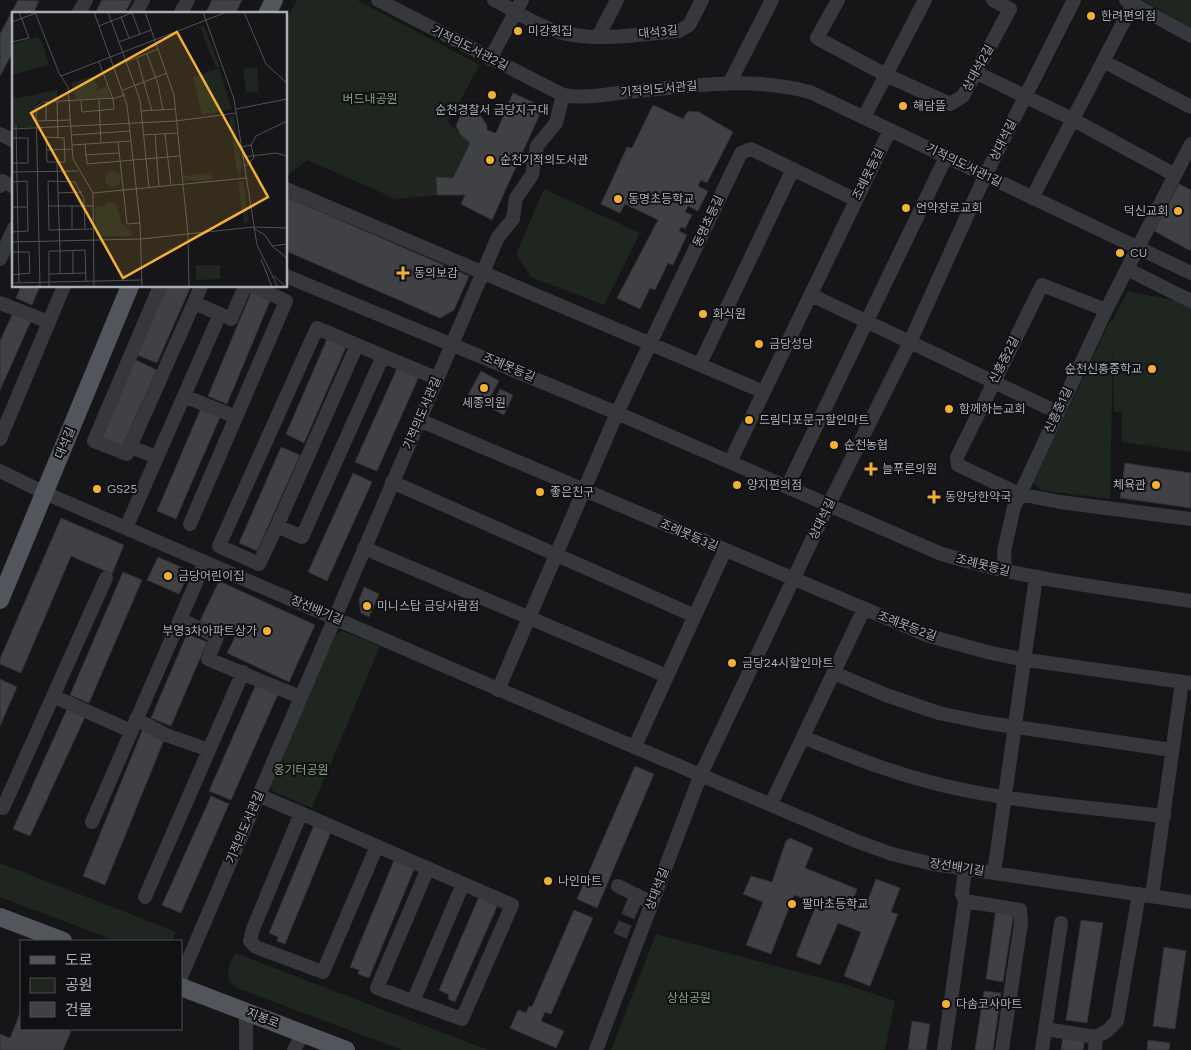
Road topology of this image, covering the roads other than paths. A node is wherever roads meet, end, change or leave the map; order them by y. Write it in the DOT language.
graph roads {
  1 [pos="86,0"];
  2 [pos="143,0"];
  3 [pos="188,0"];
  4 [pos="274,0"];
  5 [pos="378,0"];
  6 [pos="494,0"];
  7 [pos="617,0"];
  8 [pos="702,0"];
  9 [pos="772,0"];
  10 [pos="838,0"];
  11 [pos="925,0"];
  12 [pos="993,0"];
  13 [pos="1074,0"];
  14 [pos="1131,1"];
  15 [pos="518,6"];
  16 [pos="79,12"];
  17 [pos="136,12"];
  18 [pos="181,12"];
  19 [pos="267,12"];
  20 [pos="1191,36"];
  21 [pos="598,37"];
  22 [pos="490,58"];
  23 [pos="1103,61"];
  24 [pos="977,73"];
  25 [pos="886,75"];
  26 [pos="730,82"];
  27 [pos="564,95"];
  28 [pos="1026,96"];
  29 [pos="1191,107"];
  30 [pos="864,117"];
  31 [pos="1072,119"];
  32 [pos="890,130"];
  33 [pos="0,134"];
  34 [pos="12,140"];
  35 [pos="1191,144"];
  36 [pos="946,157"];
  37 [pos="793,169"];
  38 [pos="1175,175"];
  39 [pos="985,176"];
  40 [pos="0,186"];
  41 [pos="12,186"];
  42 [pos="288,189"];
  43 [pos="1032,198"];
  44 [pos="856,200"];
  45 [pos="12,233"];
  46 [pos="1137,249"];
  47 [pos="0,260"];
  48 [pos="1127,269"];
  49 [pos="482,273"];
  50 [pos="1191,273"];
  51 [pos="288,277"];
  52 [pos="63,288"];
  53 [pos="129,288"];
  54 [pos="159,288"];
  55 [pos="200,288"];
  56 [pos="244,288"];
  57 [pos="257,288"];
  58 [pos="811,295"];
  59 [pos="1191,301"];
  60 [pos="194,302"];
  61 [pos="0,304"];
  62 [pos="1106,310"];
  63 [pos="220,314"];
  64 [pos="49,322"];
  65 [pos="867,322"];
  66 [pos="910,342"];
  67 [pos="650,343"];
  68 [pos="452,344"];
  69 [pos="357,345"];
  70 [pos="383,356"];
  71 [pos="700,364"];
  72 [pos="436,378"];
  73 [pos="993,381"];
  74 [pos="764,392"];
  75 [pos="184,396"];
  76 [pos="1057,412"];
  77 [pos="617,413"];
  78 [pos="236,417"];
  79 [pos="419,420"];
  80 [pos="0,439"];
  81 [pos="130,447"];
  82 [pos="157,458"];
  83 [pos="730,462"];
  84 [pos="0,471"];
  85 [pos="392,482"];
  86 [pos="787,487"];
  87 [pos="584,490"];
  88 [pos="45,493"];
  89 [pos="1020,494"];
  90 [pos="828,506"];
  91 [pos="1191,519"];
  92 [pos="190,524"];
  93 [pos="277,526"];
  94 [pos="126,528"];
  95 [pos="364,548"];
  96 [pos="725,550"];
  97 [pos="556,555"];
  98 [pos="205,562"];
  99 [pos="1005,571"];
  100 [pos="1036,577"];
  101 [pos="106,578"];
  102 [pos="793,579"];
  103 [pos="0,600"];
  104 [pos="1191,601"];
  105 [pos="864,609"];
  106 [pos="695,616"];
  107 [pos="335,618"];
  108 [pos="529,618"];
  109 [pos="180,619"];
  110 [pos="1024,660"];
  111 [pos="243,672"];
  112 [pos="834,673"];
  113 [pos="667,676"];
  114 [pos="1186,683"];
  115 [pos="498,690"];
  116 [pos="55,697"];
  117 [pos="300,697"];
  118 [pos="134,725"];
  119 [pos="1015,728"];
  120 [pos="803,737"];
  121 [pos="635,746"];
  122 [pos="209,750"];
  123 [pos="1172,750"];
  124 [pos="700,774"];
  125 [pos="258,795"];
  126 [pos="1005,797"];
  127 [pos="772,804"];
  128 [pos="3,808"];
  129 [pos="301,813"];
  130 [pos="1164,816"];
  131 [pos="92,822"];
  132 [pos="377,846"];
  133 [pos="428,868"];
  134 [pos="965,869"];
  135 [pos="994,873"];
  136 [pos="462,884"];
  137 [pos="618,886"];
  138 [pos="637,895"];
  139 [pos="1145,895"];
  140 [pos="145,897"];
  141 [pos="965,901"];
  142 [pos="1191,902"];
  143 [pos="652,903"];
  144 [pos="631,909"];
  145 [pos="0,917"];
  146 [pos="1060,923"];
  147 [pos="60,940"];
  148 [pos="182,975"];
  149 [pos="182,986"];
  150 [pos="414,1000"];
  151 [pos="246,1012"];
  152 [pos="1045,1029"];
  153 [pos="303,1033"];
  154 [pos="1096,1043"];
  155 [pos="246,1050"];
  156 [pos="294,1050"];
  157 [pos="346,1050"];
  158 [pos="596,1050"];
  159 [pos="944,1050"];
  160 [pos="1002,1050"];
  161 [pos="1042,1050"];
  1 -- 16 [label="street"];
  2 -- 17 [label="street"];
  3 -- 18 [label="street"];
  4 -- 19 [label="main road"];
  5 -- 22 [label="street, 기적의도서관2길"];
  6 -- 15 [label="street, 대석3길"];
  7 -- 21 [label="street"];
  8 -- 21 [label="street, 대석3길"];
  9 -- 26 [label="street"];
  10 -- 25 [label="street, 상대석2길"];
  11 -- 25 [label="street"];
  12 -- 24 [label="street, 상대석2길"];
  13 -- 28 [label="street, 상대석길"];
  14 -- 20 [label="street"];
  14 -- 23 [label="street"];
  15 -- 21 [label="street, 대석3길"];
  15 -- 22 [label="street"];
  22 -- 27 [label="street, 기적의도서관2길"];
  23 -- 29 [label="street"];
  23 -- 31 [label="street"];
  24 -- 25 [label="street, 상대석2길"];
  24 -- 28 [label="street"];
  25 -- 30 [label="street"];
  26 -- 27 [label="street, 기적의도서관길"];
  26 -- 30 [label="street, 기적의도서관1길"];
  27 -- 49 [label="street, 기적의도서관길"];
  28 -- 31 [label="street"];
  28 -- 39 [label="street, 상대석길"];
  30 -- 32 [label="street, 기적의도서관1길"];
  31 -- 38 [label="street"];
  31 -- 43 [label="street"];
  32 -- 36 [label="street, 기적의도서관1길"];
  32 -- 44 [label="street, 조례못등길"];
  33 -- 34 [label="street"];
  35 -- 38 [label="street, 신흥중1길"];
  36 -- 39 [label="street, 기적의도서관1길"];
  36 -- 65 [label="street"];
  37 -- 44 [label="street, 동명초등길"];
  37 -- 67 [label="street, 동명초등길"];
  37 -- 71 [label="street"];
  38 -- 46 [label="street, 신흥중1길"];
  39 -- 43 [label="street, 기적의도서관1길"];
  39 -- 66 [label="street, 상대석길"];
  40 -- 41 [label="street"];
  42 -- 49 [label="street"];
  43 -- 46 [label="street, 기적의도서관1길"];
  44 -- 58 [label="street, 조례못등길"];
  45 -- 47 [label="street"];
  46 -- 48 [label="street, 신흥중1길"];
  46 -- 50 [label="street, 기적의도서관1길"];
  48 -- 59 [label="street"];
  48 -- 62 [label="street, 신흥중1길"];
  49 -- 67 [label="street"];
  49 -- 68 [label="street, 기적의도서관길"];
  51 -- 68 [label="street, 조례못등길"];
  52 -- 64 [label="street"];
  53 -- 88 [label="main road, 대석길"];
  54 -- 81 [label="street"];
  55 -- 60 [label="street"];
  56 -- 63 [label="street"];
  57 -- 78 [label="street"];
  58 -- 65 [label="street"];
  58 -- 74 [label="street, 조례못등길"];
  60 -- 63 [label="street"];
  60 -- 81 [label="street"];
  61 -- 64 [label="street"];
  62 -- 73 [label="street, 신흥중2길"];
  62 -- 76 [label="street, 신흥중1길"];
  63 -- 75 [label="street"];
  64 -- 80 [label="street"];
  65 -- 66 [label="street"];
  65 -- 86 [label="street"];
  66 -- 73 [label="street"];
  66 -- 90 [label="street, 상대석길"];
  67 -- 71 [label="street"];
  67 -- 77 [label="street, 동명초등길"];
  68 -- 72 [label="street, 기적의도서관길"];
  68 -- 77 [label="street, 조례못등길"];
  69 -- 70 [label="street"];
  69 -- 93 [label="street"];
  69 -- 93 [label="street"];
  70 -- 72 [label="street"];
  70 -- 93 [label="street"];
  71 -- 74 [label="street"];
  72 -- 79 [label="street, 기적의도서관길"];
  73 -- 76 [label="street"];
  73 -- 89 [label="street, 신흥중2길"];
  74 -- 83 [label="street, 조례못등길"];
  75 -- 78 [label="street"];
  75 -- 82 [label="street"];
  76 -- 89 [label="street, 신흥중1길"];
  77 -- 83 [label="street, 조례못등길"];
  77 -- 87 [label="street"];
  78 -- 92 [label="street"];
  79 -- 85 [label="street, 기적의도서관길"];
  79 -- 87 [label="street, 조례못등3길"];
  81 -- 82 [label="street"];
  82 -- 94 [label="street"];
  83 -- 86 [label="street, 조례못등길"];
  84 -- 88 [label="street, 장선배기길"];
  85 -- 95 [label="street, 기적의도서관길"];
  85 -- 97 [label="street"];
  86 -- 90 [label="street, 조례못등길"];
  87 -- 96 [label="street, 조례못등3길"];
  87 -- 97 [label="street"];
  88 -- 94 [label="street, 장선배기길"];
  88 -- 103 [label="main road, 대석길"];
  89 -- 91 [label="street"];
  89 -- 99 [label="street, 신흥중1길"];
  90 -- 99 [label="street, 조례못등길"];
  90 -- 102 [label="street, 상대석길"];
  94 -- 98 [label="street, 장선배기길"];
  95 -- 107 [label="street, 기적의도서관길"];
  95 -- 108 [label="street"];
  96 -- 102 [label="street, 조례못등3길"];
  96 -- 106 [label="street"];
  97 -- 106 [label="street"];
  97 -- 108 [label="street"];
  98 -- 107 [label="street, 장선배기길"];
  98 -- 109 [label="street"];
  99 -- 100 [label="street, 조례못등길"];
  100 -- 104 [label="street, 조례못등길"];
  100 -- 110 [label="street"];
  101 -- 116 [label="street"];
  102 -- 105 [label="street, 조례못등2길"];
  102 -- 124 [label="street, 상대석길"];
  105 -- 110 [label="street, 조례못등2길"];
  105 -- 112 [label="street"];
  106 -- 113 [label="street"];
  107 -- 115 [label="street, 장선배기길"];
  107 -- 117 [label="street, 기적의도서관길"];
  108 -- 113 [label="street"];
  108 -- 115 [label="street"];
  109 -- 111 [label="street"];
  109 -- 118 [label="street"];
  110 -- 114 [label="street, 조례못등2길"];
  110 -- 119 [label="street"];
  111 -- 117 [label="street"];
  111 -- 122 [label="street"];
  112 -- 119 [label="street"];
  112 -- 120 [label="street"];
  113 -- 121 [label="street"];
  114 -- 123 [label="street"];
  115 -- 121 [label="street, 장선배기길"];
  116 -- 118 [label="street"];
  116 -- 128 [label="street"];
  117 -- 125 [label="street, 기적의도서관길"];
  118 -- 122 [label="street"];
  118 -- 131 [label="street"];
  119 -- 123 [label="street"];
  119 -- 126 [label="street"];
  120 -- 126 [label="street"];
  120 -- 127 [label="street"];
  121 -- 124 [label="street, 장선배기길"];
  122 -- 140 [label="street"];
  123 -- 130 [label="street"];
  124 -- 127 [label="street, 장선배기길"];
  124 -- 143 [label="street, 상대석길"];
  125 -- 129 [label="street"];
  125 -- 148 [label="street, 기적의도서관길"];
  126 -- 130 [label="street"];
  126 -- 135 [label="street"];
  127 -- 134 [label="street, 장선배기길"];
  129 -- 132 [label="street"];
  129 -- 132 [label="street"];
  130 -- 139 [label="street"];
  132 -- 133 [label="street"];
  133 -- 136 [label="street"];
  133 -- 150 [label="street"];
  134 -- 135 [label="street, 장선배기길"];
  134 -- 141 [label="street"];
  135 -- 139 [label="street, 장선배기길"];
  136 -- 150 [label="street"];
  136 -- 150 [label="street"];
  137 -- 138 [label="street"];
  138 -- 143 [label="street"];
  138 -- 144 [label="street"];
  139 -- 142 [label="street, 장선배기길"];
  139 -- 154 [label="street"];
  141 -- 159 [label="street"];
  141 -- 160 [label="street"];
  143 -- 158 [label="street, 상대석길"];
  145 -- 147 [label="main road"];
  146 -- 152 [label="street"];
  149 -- 151 [label="main road, 지봉로"];
  151 -- 153 [label="main road, 지봉로"];
  151 -- 155 [label="street"];
  152 -- 154 [label="street"];
  152 -- 161 [label="street"];
  153 -- 156 [label="street"];
  153 -- 157 [label="main road, 지봉로"];
}
